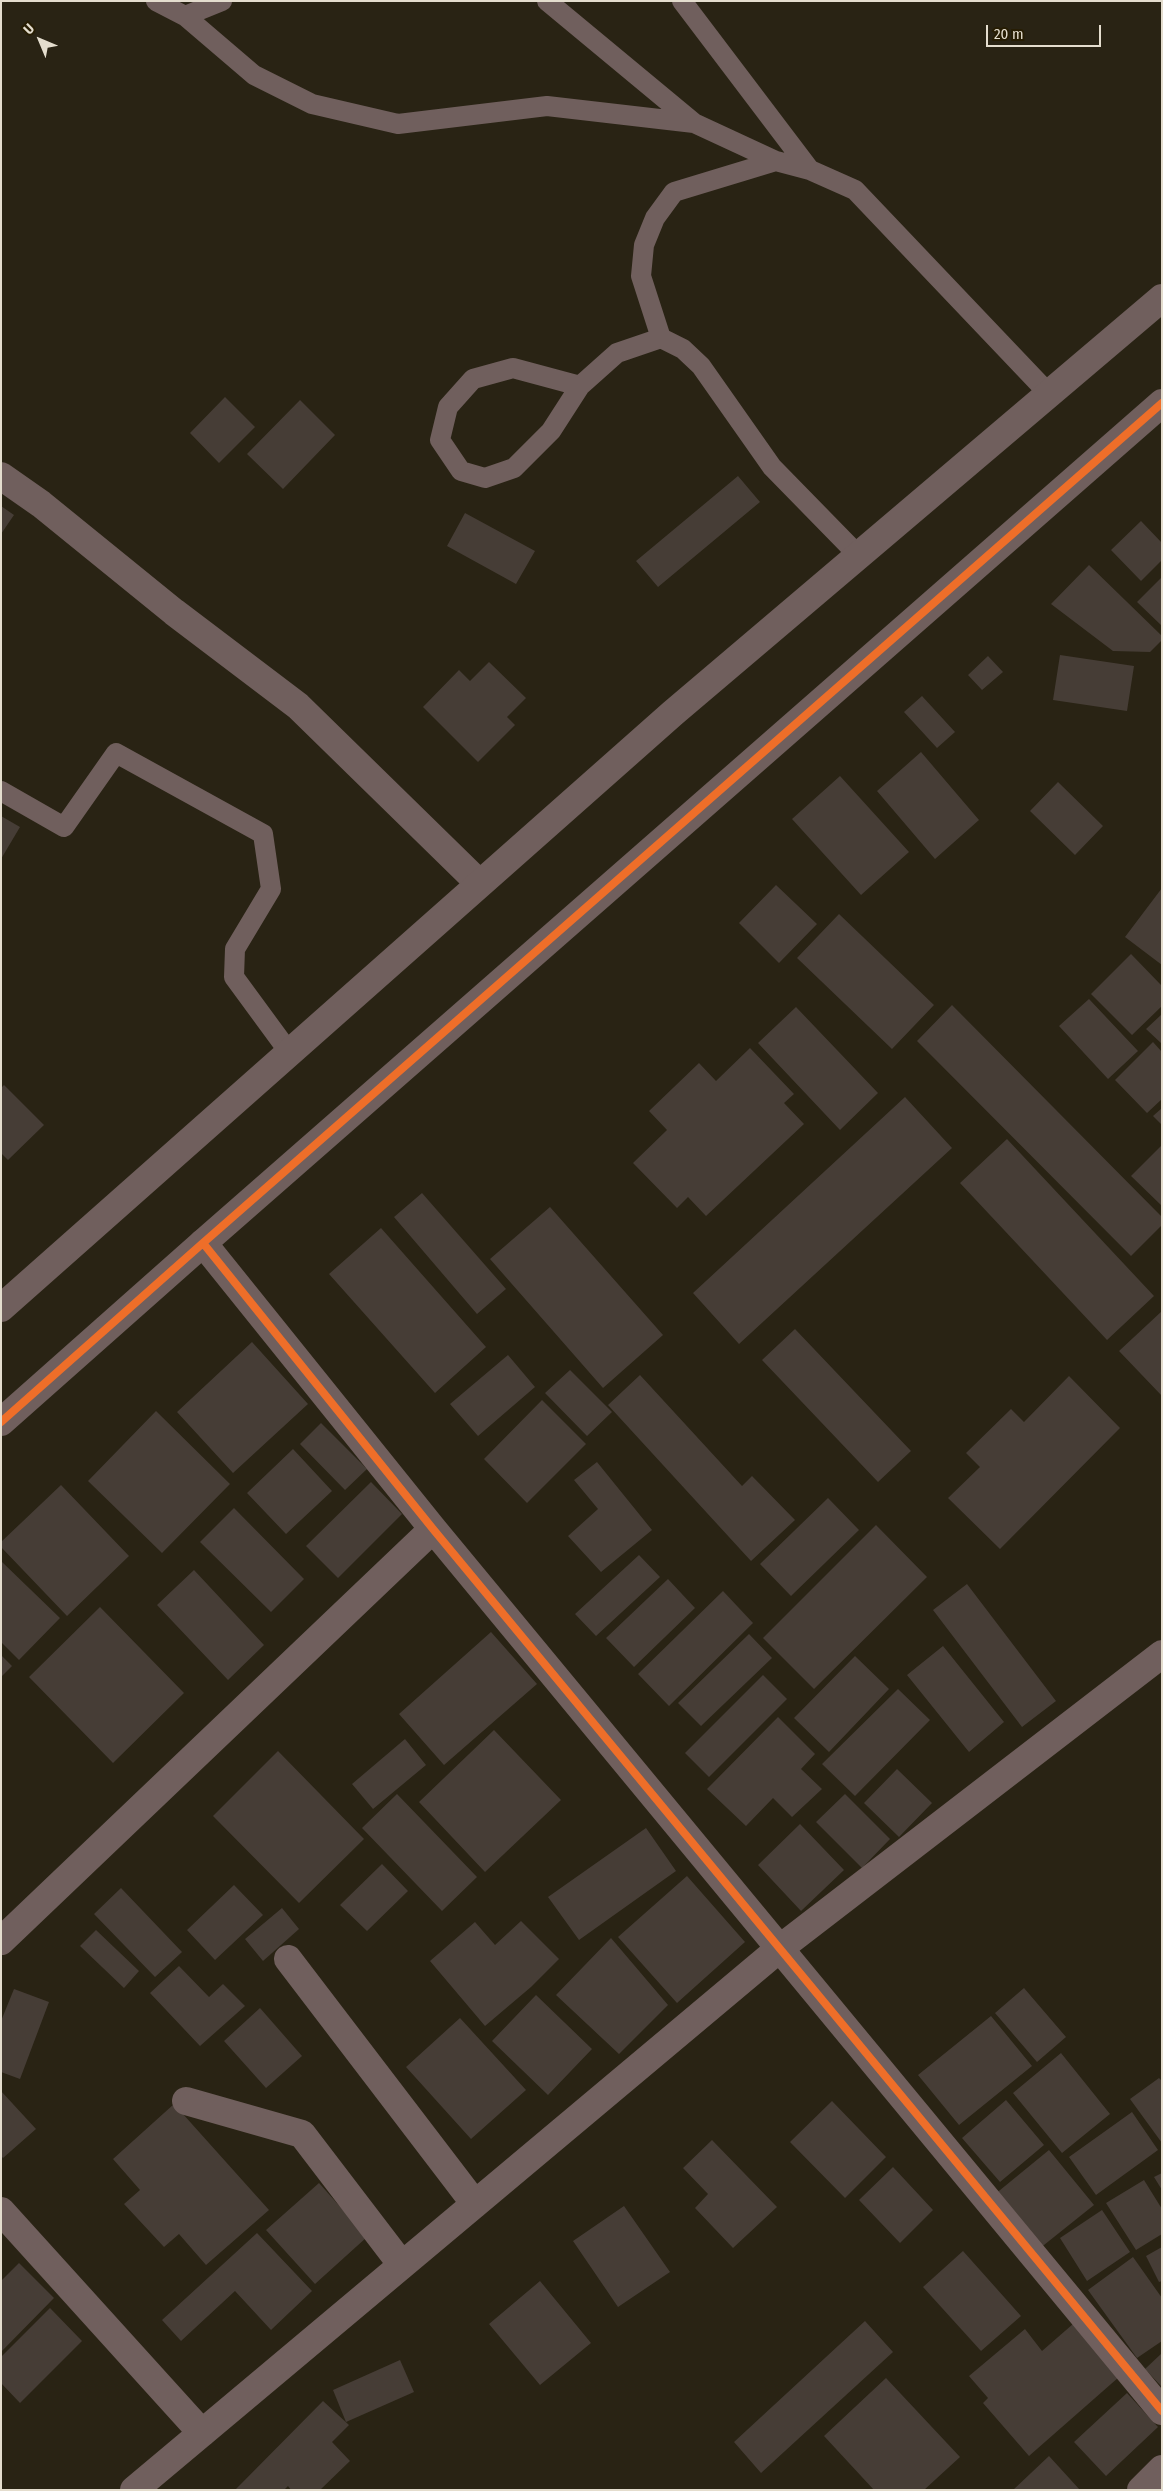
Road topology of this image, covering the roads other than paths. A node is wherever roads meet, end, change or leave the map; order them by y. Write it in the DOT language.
graph roads {
  1 [pos="156,1"];
  2 [pos="222,1"];
  3 [pos="547,1"];
  4 [pos="682,1"];
  5 [pos="185,16"];
  6 [pos="694,124"];
  7 [pos="776,161"];
  8 [pos="810,170"];
  9 [pos="1162,298"];
  10 [pos="660,338"];
  11 [pos="580,386"];
  12 [pos="1050,395"];
  13 [pos="1162,403"];
  14 [pos="1,476"];
  15 [pos="859,556"];
  16 [pos="1,791"];
  17 [pos="478,884"];
  18 [pos="289,1052"];
  19 [pos="203,1242"];
  20 [pos="1,1308"];
  21 [pos="1,1422"];
  22 [pos="433,1529"];
  23 [pos="1162,1654"];
  24 [pos="1,1940"];
  25 [pos="779,1949"];
  26 [pos="288,1959"];
  27 [pos="186,2102"];
  28 [pos="475,2204"];
  29 [pos="1,2211"];
  30 [pos="402,2265"];
  31 [pos="1162,2411"];
  32 [pos="202,2433"];
  33 [pos="1162,2469"];
  34 [pos="134,2490"];
  35 [pos="1141,2490"];
  1 -- 5 [label="lane"];
  2 -- 5 [label="lane"];
  3 -- 6 [label="lane"];
  4 -- 8 [label="lane"];
  5 -- 6 [label="lane"];
  6 -- 7 [label="lane"];
  7 -- 8 [label="lane"];
  7 -- 10 [label="lane"];
  8 -- 12 [label="lane"];
  9 -- 12 [label="street"];
  10 -- 11 [label="lane"];
  10 -- 15 [label="lane"];
  11 -- 11 [label="lane"];
  12 -- 15 [label="street"];
  13 -- 19 [label="street"];
  14 -- 17 [label="street"];
  15 -- 17 [label="street"];
  16 -- 18 [label="lane"];
  17 -- 18 [label="street"];
  18 -- 20 [label="street"];
  19 -- 21 [label="street"];
  19 -- 22 [label="street"];
  22 -- 24 [label="street"];
  22 -- 25 [label="street"];
  23 -- 25 [label="street"];
  25 -- 28 [label="street"];
  25 -- 31 [label="street"];
  26 -- 28 [label="street"];
  27 -- 30 [label="street"];
  28 -- 30 [label="street"];
  29 -- 32 [label="street"];
  30 -- 32 [label="street"];
  32 -- 34 [label="street"];
  33 -- 35 [label="street"];
}
